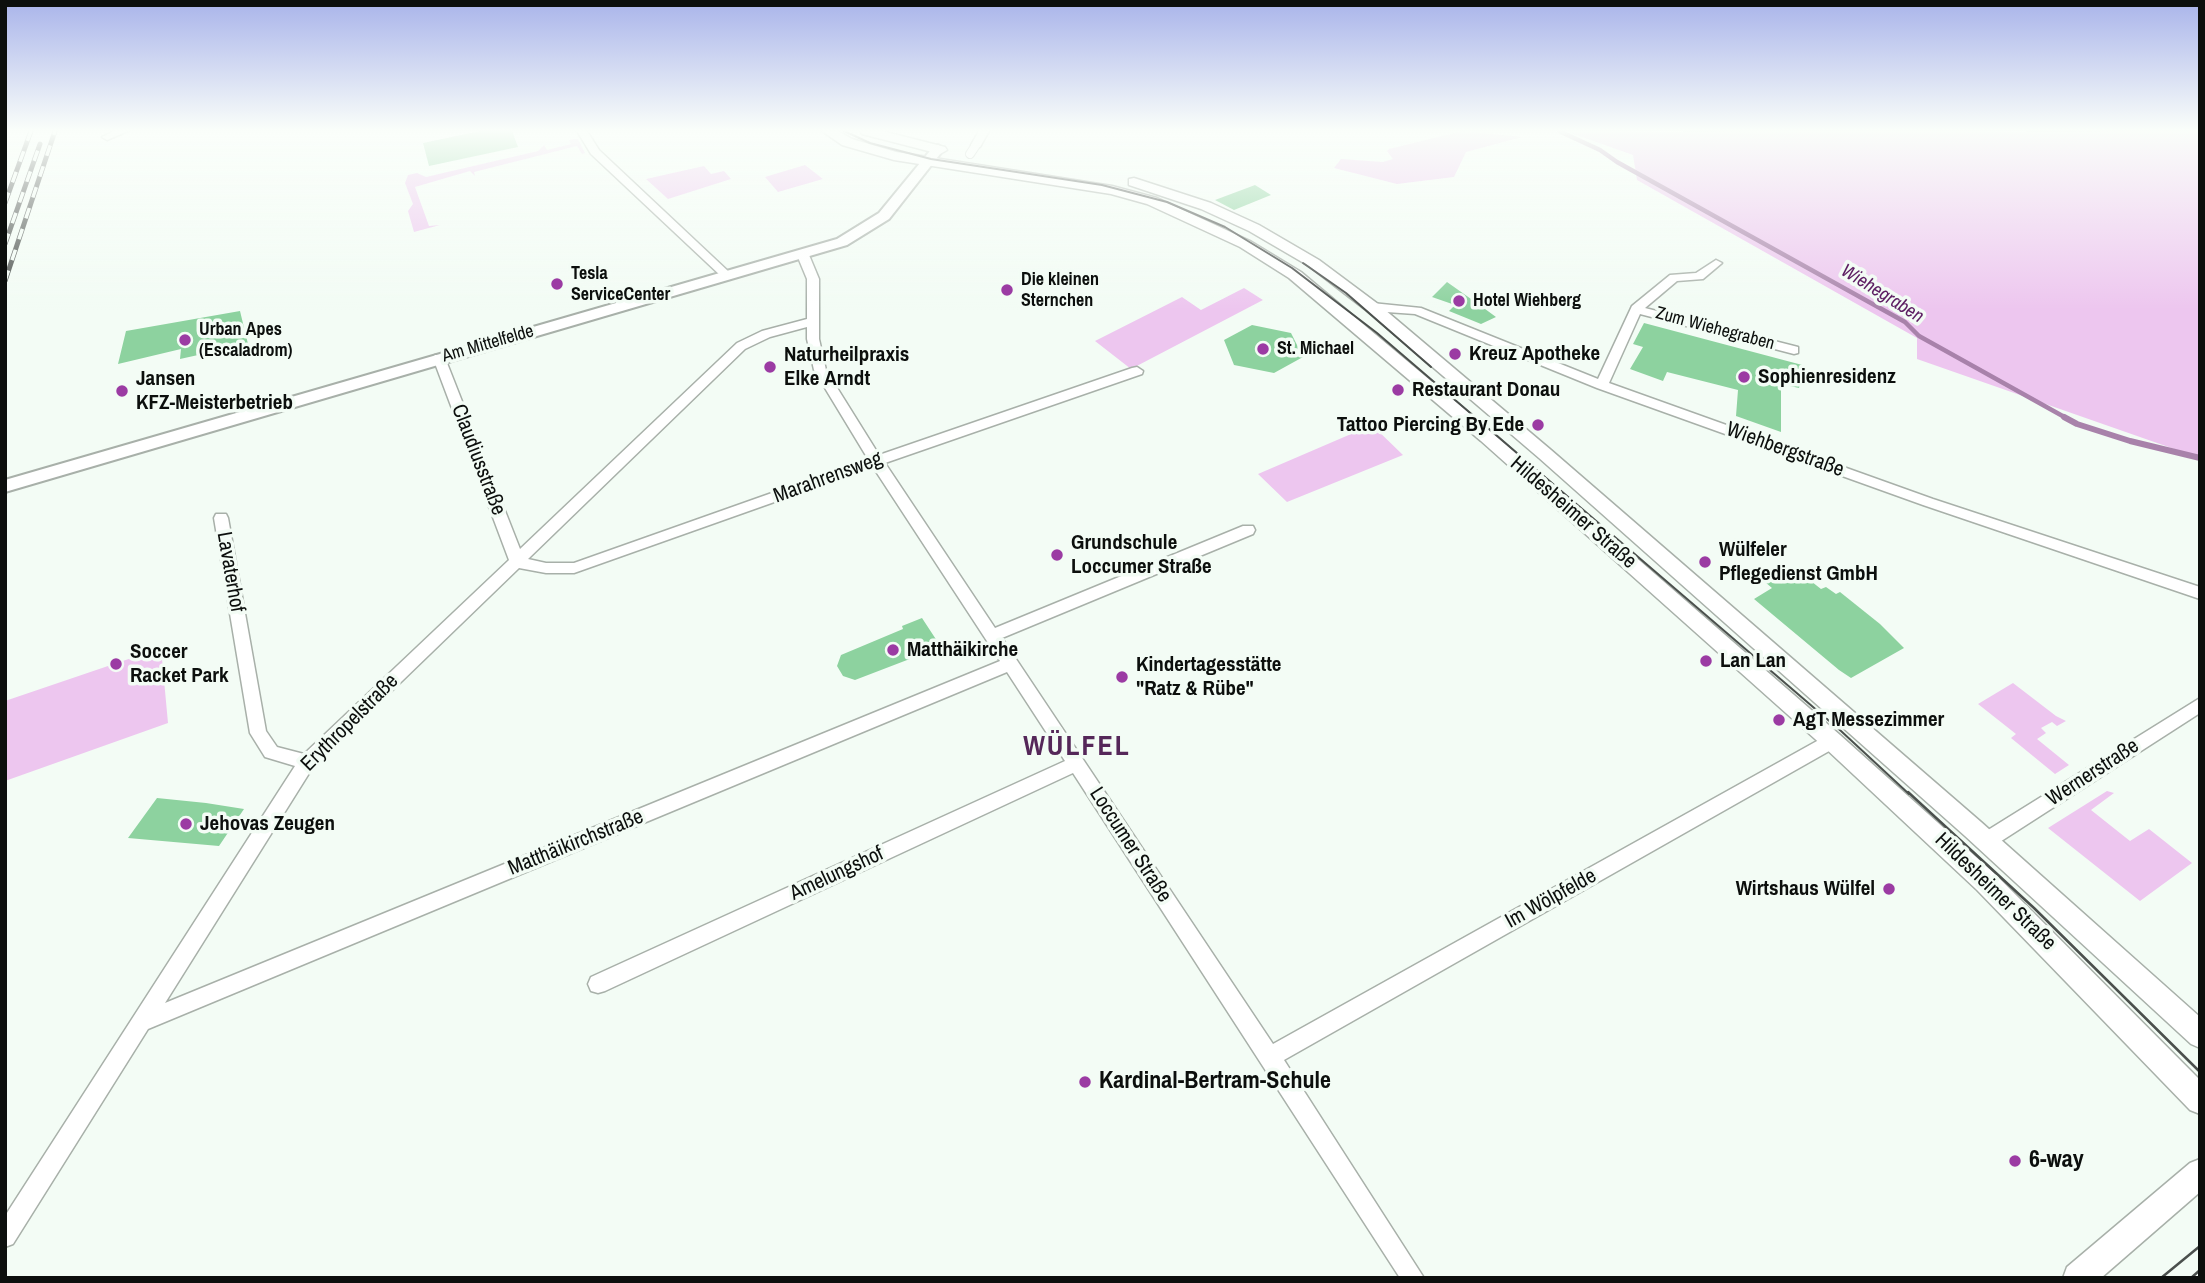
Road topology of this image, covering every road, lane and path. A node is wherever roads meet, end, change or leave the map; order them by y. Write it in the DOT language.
graph roads {
  1 [pos="636,191"];
  2 [pos="904,191"];
  3 [pos="1114,191"];
  4 [pos="1168,191"];
  5 [pos="803,254"];
  6 [pos="1716,263"];
  7 [pos="725,274"];
  8 [pos="1372,307"];
  9 [pos="1636,309"];
  10 [pos="813,321"];
  11 [pos="1794,350"];
  12 [pos="439,358"];
  13 [pos="1137,371"];
  14 [pos="1602,385"];
  15 [pos="876,461"];
  16 [pos="5,486"];
  17 [pos="221,518"];
  18 [pos="1248,530"];
  19 [pos="517,562"];
  20 [pos="2200,593"];
  21 [pos="991,636"];
  22 [pos="1010,664"];
  23 [pos="2200,704"];
  24 [pos="1832,741"];
  25 [pos="307,762"];
  26 [pos="1076,764"];
  27 [pos="1986,841"];
  28 [pos="598,984"];
  29 [pos="141,1022"];
  30 [pos="2200,1035"];
  31 [pos="1270,1057"];
  32 [pos="2200,1100"];
  33 [pos="2200,1173"];
  34 [pos="5,1236"];
  35 [pos="1413,1278"];
  36 [pos="2078,1278"];
  1 -- 7 [label="street"];
  2 -- 5 [label="street, Am Mittelfelde"];
  3 -- 24 [label="main road, Hildesheimer Straße"];
  4 -- 8 [label="main road, Hildesheimer Straße"];
  5 -- 7 [label="street, Am Mittelfelde"];
  5 -- 10 [label="street, Loccumer Straße"];
  6 -- 9 [label="street, Zum Wiehegraben"];
  7 -- 12 [label="street, Am Mittelfelde"];
  8 -- 14 [label="street, Wiehbergstraße"];
  8 -- 27 [label="main road, Hildesheimer Straße"];
  9 -- 11 [label="street, Zum Wiehegraben"];
  9 -- 14 [label="street, Zum Wiehegraben"];
  10 -- 15 [label="street, Loccumer Straße"];
  10 -- 19 [label="street, Erythropelstraße"];
  12 -- 16 [label="street, Am Mittelfelde"];
  12 -- 19 [label="street, Claudiusstraße"];
  13 -- 15 [label="street, Marahrensweg"];
  14 -- 20 [label="street, Wiehbergstraße"];
  15 -- 19 [label="street, Marahrensweg"];
  15 -- 21 [label="street, Loccumer Straße"];
  17 -- 25 [label="street, Lavaterhof"];
  18 -- 21 [label="street"];
  19 -- 25 [label="street, Erythropelstraße"];
  21 -- 22 [label="street, Loccumer Straße"];
  22 -- 26 [label="street, Loccumer Straße"];
  22 -- 29 [label="street, Matthäikirchstraße"];
  23 -- 27 [label="street, Wernerstraße"];
  24 -- 31 [label="street, Im Wölpfelde"];
  24 -- 32 [label="main road, Hildesheimer Straße"];
  25 -- 29 [label="street, Erythropelstraße"];
  26 -- 28 [label="street, Amelungshof"];
  26 -- 31 [label="street, Loccumer Straße"];
  27 -- 30 [label="main road, Hildesheimer Straße"];
  29 -- 34 [label="street, Erythropelstraße"];
  31 -- 35 [label="street, Loccumer Straße"];
  33 -- 36 [label="main road"];
}
